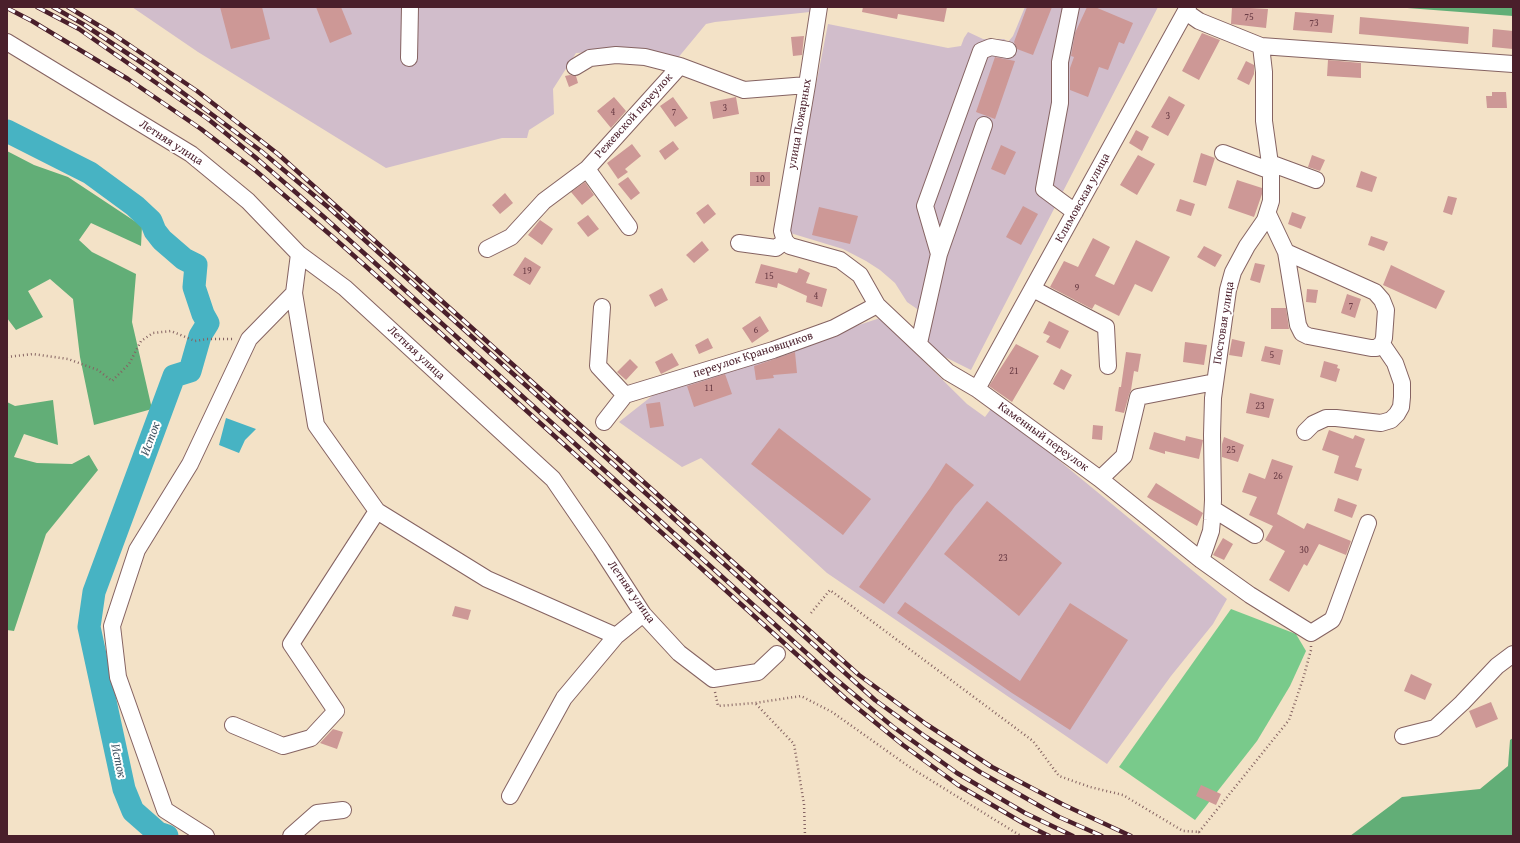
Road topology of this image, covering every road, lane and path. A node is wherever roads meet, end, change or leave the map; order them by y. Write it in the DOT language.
graph roads {
  1 [pos="410,7"];
  2 [pos="819,7"];
  3 [pos="1071,7"];
  4 [pos="1187,10"];
  5 [pos="7,42"];
  6 [pos="1261,46"];
  7 [pos="1008,50"];
  8 [pos="409,58"];
  9 [pos="1513,64"];
  10 [pos="680,66"];
  11 [pos="575,67"];
  12 [pos="807,85"];
  13 [pos="984,125"];
  14 [pos="1223,153"];
  15 [pos="1271,167"];
  16 [pos="587,169"];
  17 [pos="1316,180"];
  18 [pos="1075,212"];
  19 [pos="1268,214"];
  20 [pos="629,227"];
  21 [pos="785,241"];
  22 [pos="739,243"];
  23 [pos="487,249"];
  24 [pos="1286,252"];
  25 [pos="299,254"];
  26 [pos="939,254"];
  27 [pos="1033,289"];
  28 [pos="294,293"];
  29 [pos="877,305"];
  30 [pos="602,307"];
  31 [pos="249,338"];
  32 [pos="919,344"];
  33 [pos="1382,344"];
  34 [pos="7,357"];
  35 [pos="1108,366"];
  36 [pos="1215,382"];
  37 [pos="977,389"];
  38 [pos="625,395"];
  39 [pos="604,422"];
  40 [pos="1305,432"];
  41 [pos="1100,479"];
  42 [pos="1213,509"];
  43 [pos="377,510"];
  44 [pos="1368,523"];
  45 [pos="1255,535"];
  46 [pos="1201,560"];
  47 [pos="811,613"];
  48 [pos="643,614"];
  49 [pos="1311,633"];
  50 [pos="616,636"];
  51 [pos="777,654"];
  52 [pos="1513,654"];
  53 [pos="714,679"];
  54 [pos="755,703"];
  55 [pos="233,725"];
  56 [pos="1403,736"];
  57 [pos="510,796"];
  58 [pos="343,810"];
  59 [pos="1199,832"];
  60 [pos="206,836"];
  61 [pos="291,836"];
  62 [pos="805,836"];
  63 [pos="1021,836"];
  64 [pos="1201,836"];
  1 -- 8 [label="street"];
  2 -- 12 [label="street, улица Пожарных"];
  3 -- 18 [label="street"];
  4 -- 6 [label="street"];
  4 -- 18 [label="street, Климовская улица"];
  5 -- 25 [label="street, Летняя улица"];
  6 -- 9 [label="street"];
  6 -- 15 [label="street, Постовая улица"];
  7 -- 26 [label="street"];
  10 -- 11 [label="street"];
  10 -- 12 [label="street, Режевской переулок"];
  10 -- 16 [label="street, Режевской переулок"];
  12 -- 21 [label="street, улица Пожарных"];
  13 -- 26 [label="street"];
  14 -- 15 [label="street"];
  15 -- 17 [label="street"];
  15 -- 19 [label="street, Постовая улица"];
  16 -- 20 [label="street"];
  16 -- 23 [label="street, Режевской переулок"];
  18 -- 27 [label="street, Климовская улица"];
  19 -- 24 [label="street"];
  19 -- 36 [label="street, Постовая улица"];
  21 -- 22 [label="street"];
  21 -- 29 [label="street, Каменный переулок"];
  24 -- 33 [label="street"];
  24 -- 33 [label="street"];
  25 -- 28 [label="street"];
  25 -- 48 [label="street, Летняя улица"];
  26 -- 32 [label="street"];
  27 -- 35 [label="street"];
  27 -- 37 [label="street, Климовская улица"];
  28 -- 31 [label="street"];
  28 -- 43 [label="street"];
  29 -- 32 [label="street, Каменный переулок"];
  29 -- 38 [label="street, переулок Крановщиков"];
  30 -- 38 [label="street"];
  31 -- 34 [label="path"];
  31 -- 60 [label="street"];
  32 -- 37 [label="street, Каменный переулок"];
  33 -- 40 [label="street"];
  36 -- 41 [label="street"];
  36 -- 42 [label="street, Постовая улица"];
  37 -- 41 [label="street, Каменный переулок"];
  38 -- 39 [label="street"];
  41 -- 46 [label="street, Каменный переулок"];
  42 -- 45 [label="street"];
  42 -- 46 [label="street, Постовая улица"];
  43 -- 50 [label="street"];
  43 -- 55 [label="street"];
  44 -- 49 [label="street"];
  46 -- 49 [label="street, Каменный переулок"];
  47 -- 59 [label="path"];
  48 -- 50 [label="street"];
  48 -- 53 [label="street, Летняя улица"];
  49 -- 59 [label="path"];
  50 -- 57 [label="street"];
  51 -- 53 [label="street"];
  52 -- 56 [label="street"];
  53 -- 54 [label="path"];
  54 -- 62 [label="path"];
  54 -- 63 [label="path"];
  58 -- 61 [label="street"];
  59 -- 64 [label="path"];
}
